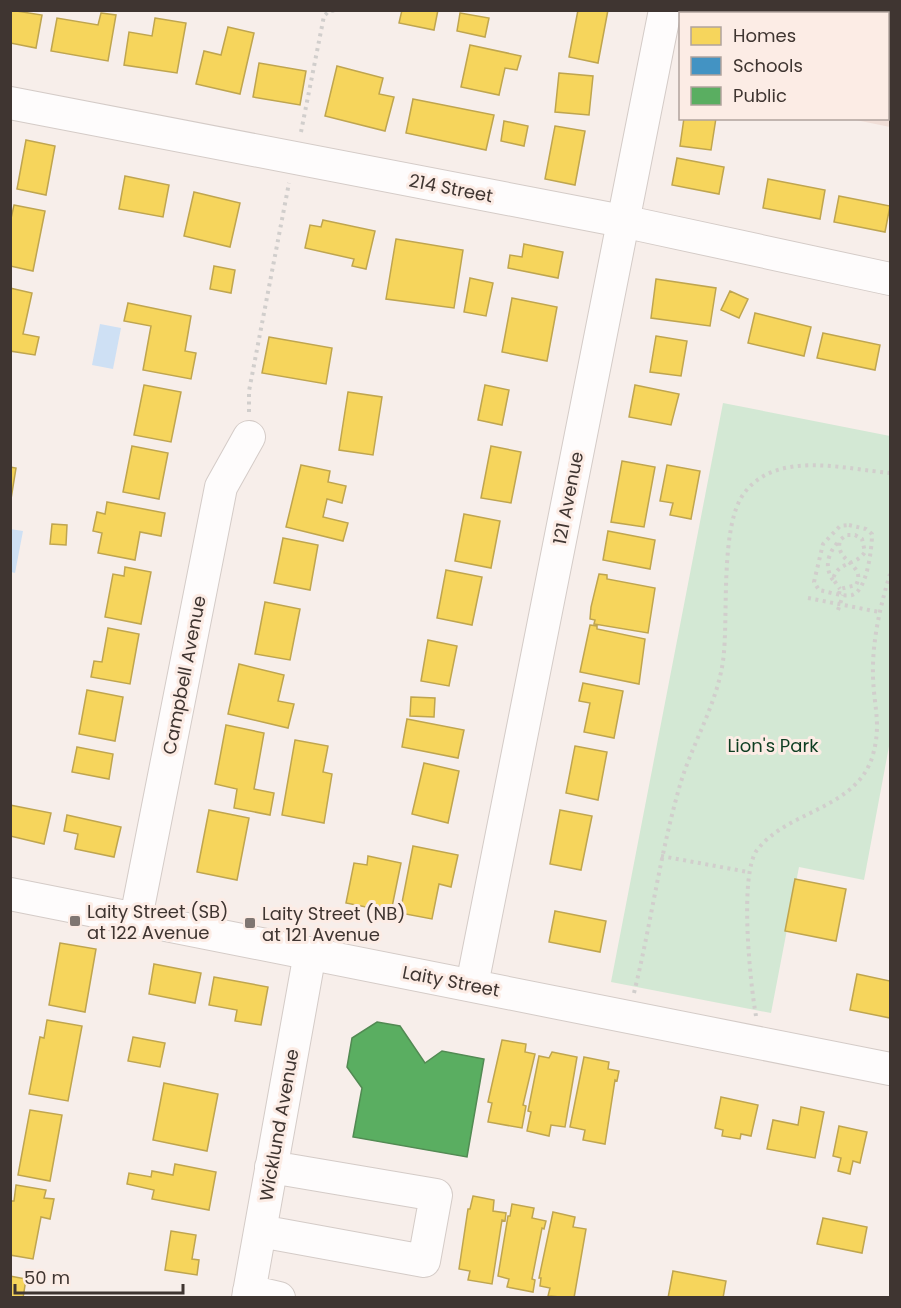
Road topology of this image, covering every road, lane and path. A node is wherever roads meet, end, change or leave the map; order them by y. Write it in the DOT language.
graph roads {
  1 [pos="338,10"];
  2 [pos="665,10"];
  3 [pos="10,103"];
  4 [pos="297,158"];
  5 [pos="622,221"];
  6 [pos="891,279"];
  7 [pos="249,437"];
  8 [pos="891,472"];
  9 [pos="843,537"];
  10 [pos="870,552"];
  11 [pos="860,558"];
  12 [pos="849,562"];
  13 [pos="891,574"];
  14 [pos="834,580"];
  15 [pos="840,589"];
  16 [pos="841,595"];
  17 [pos="808,598"];
  18 [pos="842,603"];
  19 [pos="838,610"];
  20 [pos="879,612"];
  21 [pos="661,856"];
  22 [pos="748,872"];
  23 [pos="10,894"];
  24 [pos="136,918"];
  25 [pos="309,953"];
  26 [pos="472,985"];
  27 [pos="628,1017"];
  28 [pos="756,1042"];
  29 [pos="891,1069"];
  30 [pos="271,1167"];
  31 [pos="260,1232"];
  32 [pos="259,1295"];
  1 -- 4 [label="path"];
  2 -- 5 [label="street, 121 Avenue"];
  3 -- 4 [label="street, 214 Street"];
  4 -- 5 [label="street, 214 Street"];
  4 -- 7 [label="path"];
  5 -- 6 [label="street, 214 Street"];
  5 -- 26 [label="street, 121 Avenue"];
  7 -- 24 [label="street, Campbell Avenue"];
  8 -- 21 [label="path"];
  9 -- 11 [label="path"];
  9 -- 12 [label="path"];
  9 -- 14 [label="path"];
  10 -- 11 [label="path"];
  10 -- 16 [label="path"];
  10 -- 16 [label="path"];
  11 -- 12 [label="path"];
  12 -- 14 [label="path"];
  12 -- 15 [label="path"];
  13 -- 20 [label="path"];
  14 -- 15 [label="path"];
  15 -- 16 [label="path"];
  16 -- 18 [label="path"];
  17 -- 18 [label="path"];
  18 -- 19 [label="path"];
  18 -- 20 [label="path"];
  20 -- 22 [label="path"];
  21 -- 22 [label="path"];
  21 -- 27 [label="path"];
  22 -- 28 [label="path"];
  23 -- 24 [label="street, Laity Street"];
  24 -- 25 [label="street, Laity Street"];
  25 -- 26 [label="street, Laity Street"];
  25 -- 30 [label="street, Wicklund Avenue"];
  26 -- 27 [label="street, Laity Street"];
  27 -- 28 [label="street, Laity Street"];
  28 -- 29 [label="street, Laity Street"];
  30 -- 31 [label="street, Wicklund Avenue"];
  30 -- 31 [label="street"];
  31 -- 32 [label="street, Wicklund Avenue"];
}
